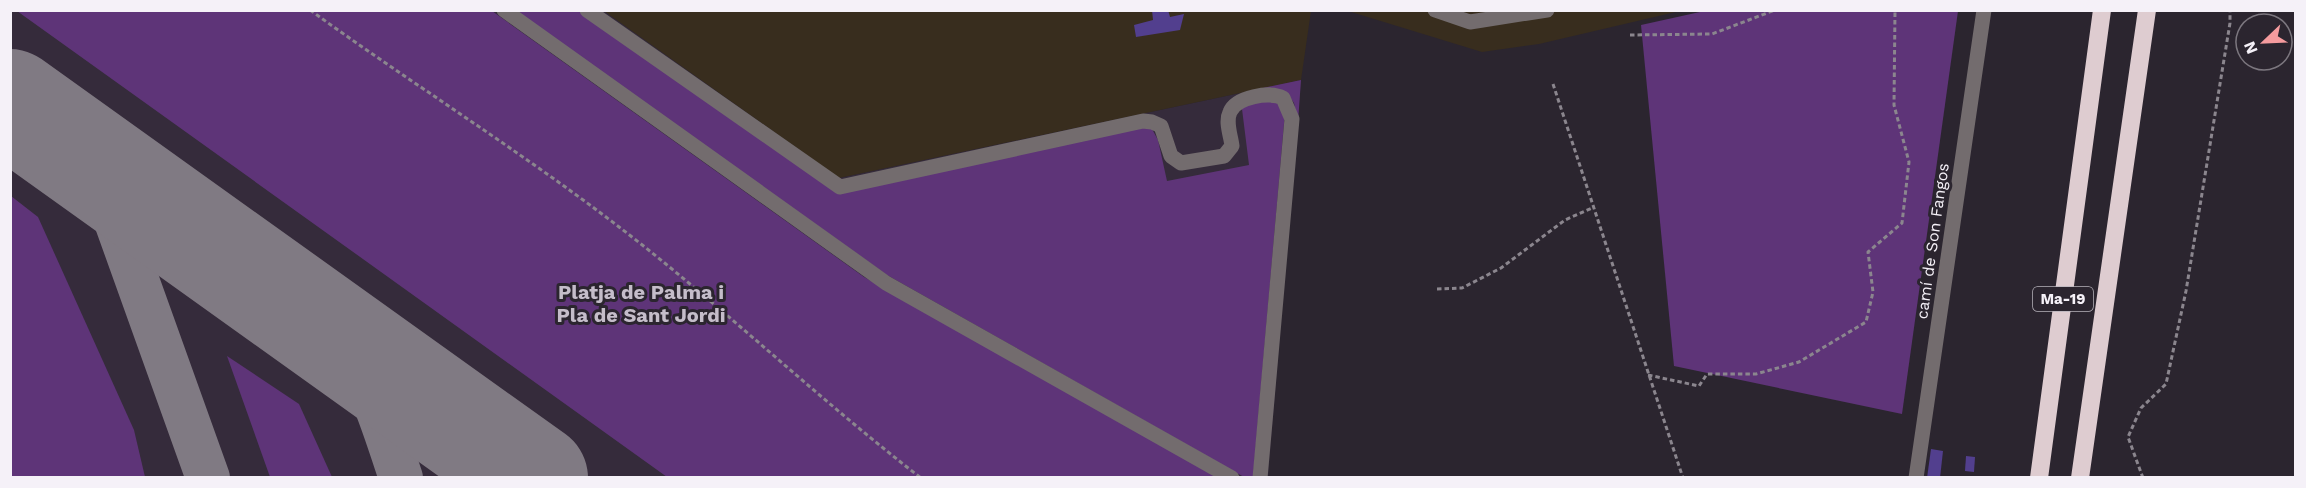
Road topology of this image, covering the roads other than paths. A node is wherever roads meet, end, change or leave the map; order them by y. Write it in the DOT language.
graph roads {
  1 [pos="504,10"];
  2 [pos="588,10"];
  3 [pos="1435,10"];
  4 [pos="1548,10"];
  5 [pos="1984,10"];
  6 [pos="2147,10"];
  7 [pos="2157,10"];
  8 [pos="1513,14"];
  9 [pos="2100,16"];
  10 [pos="2142,51"];
  11 [pos="1232,477"];
  12 [pos="1260,477"];
  13 [pos="1916,477"];
  14 [pos="2039,477"];
  15 [pos="2080,477"];
  1 -- 11 [label="street"];
  2 -- 12 [label="street"];
  3 -- 8 [label="street"];
  4 -- 8 [label="street"];
  5 -- 13 [label="street, camí de Son Fangos"];
  6 -- 10 [label="highway, Ma-19"];
  7 -- 10 [label="highway"];
  9 -- 14 [label="highway, Ma-19"];
  10 -- 15 [label="highway, Ma-19"];
}
